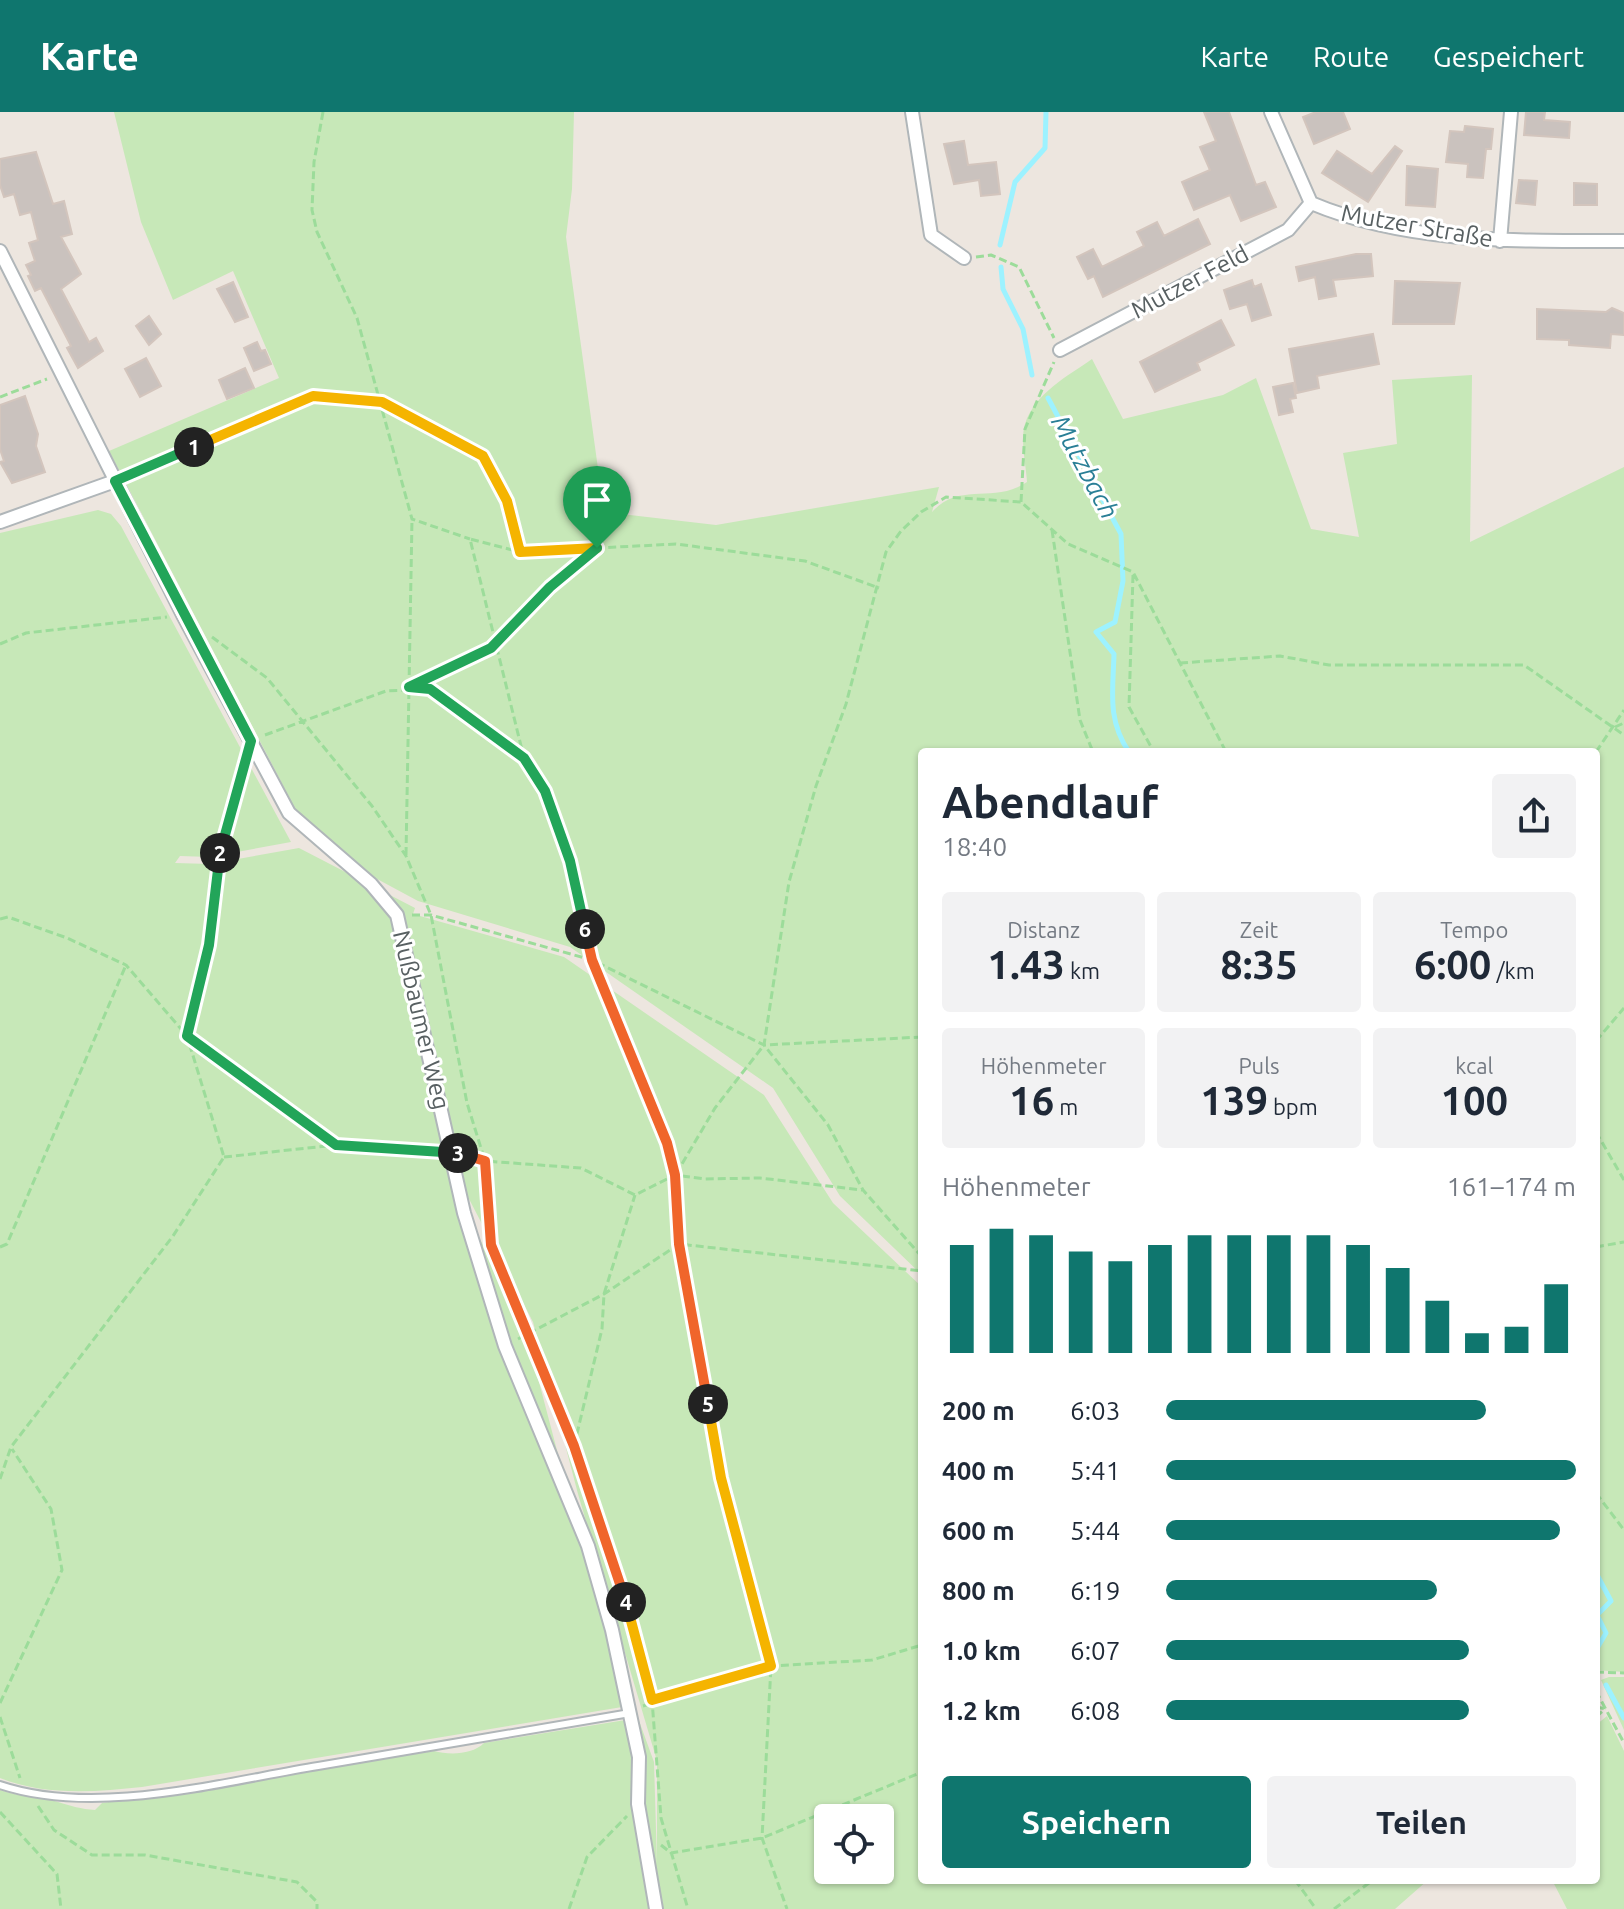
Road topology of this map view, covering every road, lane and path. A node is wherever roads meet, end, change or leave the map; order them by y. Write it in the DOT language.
graph roads {
  1 [pos="323,112"];
  2 [pos="912,112"];
  3 [pos="1271,112"];
  4 [pos="1511,112"];
  5 [pos="1311,203"];
  6 [pos="1500,241"];
  7 [pos="1624,241"];
  8 [pos="0,251"];
  9 [pos="964,258"];
  10 [pos="5,272"];
  11 [pos="1060,350"];
  12 [pos="62,374"];
  13 [pos="0,397"];
  14 [pos="382,402"];
  15 [pos="115,481"];
  16 [pos="1021,502"];
  17 [pos="412,519"];
  18 [pos="0,522"];
  19 [pos="1052,530"];
  20 [pos="470,539"];
  21 [pos="597,548"];
  22 [pos="520,552"];
  23 [pos="1133,572"];
  24 [pos="879,588"];
  25 [pos="1180,663"];
  26 [pos="409,687"];
  27 [pos="1624,710"];
  28 [pos="1624,723"];
  29 [pos="1612,729"];
  30 [pos="1624,735"];
  31 [pos="251,741"];
  32 [pos="1091,748"];
  33 [pos="1152,748"];
  34 [pos="1224,748"];
  35 [pos="1599,748"];
  36 [pos="524,758"];
  37 [pos="406,856"];
  38 [pos="397,915"];
  39 [pos="431,915"];
  40 [pos="0,919"];
  41 [pos="592,960"];
  42 [pos="126,965"];
  43 [pos="1624,1008"];
  44 [pos="187,1036"];
  45 [pos="1600,1036"];
  46 [pos="918,1037"];
  47 [pos="764,1045"];
  48 [pos="1600,1139"];
  49 [pos="336,1145"];
  50 [pos="451,1151"];
  51 [pos="224,1157"];
  52 [pos="485,1161"];
  53 [pos="675,1175"];
  54 [pos="1624,1180"];
  55 [pos="863,1190"];
  56 [pos="635,1195"];
  57 [pos="1624,1242"];
  58 [pos="679,1244"];
  59 [pos="1600,1246"];
  60 [pos="0,1247"];
  61 [pos="918,1252"];
  62 [pos="918,1271"];
  63 [pos="604,1294"];
  64 [pos="526,1334"];
  65 [pos="505,1346"];
  66 [pos="574,1446"];
  67 [pos="11,1447"];
  68 [pos="0,1479"];
  69 [pos="1600,1498"];
  70 [pos="1624,1530"];
  71 [pos="918,1646"];
  72 [pos="771,1666"];
  73 [pos="1600,1672"];
  74 [pos="1624,1673"];
  75 [pos="1600,1698"];
  76 [pos="652,1700"];
  77 [pos="0,1703"];
  78 [pos="1600,1708"];
  79 [pos="1606,1709"];
  80 [pos="630,1713"];
  81 [pos="1600,1714"];
  82 [pos="0,1717"];
  83 [pos="1624,1743"];
  84 [pos="918,1774"];
  85 [pos="0,1785"];
  86 [pos="25,1793"];
  87 [pos="33,1800"];
  88 [pos="638,1804"];
  89 [pos="0,1812"];
  90 [pos="642,1831"];
  91 [pos="762,1838"];
  92 [pos="671,1853"];
  93 [pos="1298,1884"];
  94 [pos="1368,1884"];
  95 [pos="61,1909"];
  96 [pos="317,1909"];
  97 [pos="569,1909"];
  98 [pos="656,1909"];
  99 [pos="688,1909"];
  100 [pos="787,1909"];
  101 [pos="1316,1909"];
  102 [pos="1334,1909"];
  1 -- 14 [label="path"];
  2 -- 9 [label="street"];
  3 -- 5 [label="street, Mutzer Straße"];
  4 -- 6 [label="street"];
  5 -- 6 [label="street, Mutzer Straße"];
  5 -- 11 [label="street, Mutzer Feld"];
  6 -- 7 [label="street, Mutzer Straße"];
  8 -- 10 [label="street"];
  9 -- 11 [label="path"];
  10 -- 12 [label="street"];
  11 -- 16 [label="path"];
  12 -- 13 [label="path"];
  12 -- 15 [label="street"];
  14 -- 15 [label="path"];
  14 -- 17 [label="path"];
  14 -- 22 [label="path"];
  15 -- 18 [label="street"];
  15 -- 31 [label="street"];
  16 -- 19 [label="path"];
  16 -- 24 [label="path"];
  17 -- 20 [label="path"];
  17 -- 26 [label="path"];
  19 -- 23 [label="path"];
  19 -- 32 [label="path"];
  20 -- 22 [label="path"];
  20 -- 36 [label="path"];
  21 -- 22 [label="path"];
  21 -- 24 [label="path"];
  21 -- 26 [label="path"];
  23 -- 25 [label="path"];
  23 -- 33 [label="path"];
  24 -- 47 [label="path"];
  25 -- 29 [label="path"];
  25 -- 34 [label="path"];
  26 -- 31 [label="path"];
  26 -- 36 [label="path"];
  26 -- 37 [label="path"];
  27 -- 29 [label="path"];
  28 -- 29 [label="path"];
  29 -- 30 [label="path"];
  29 -- 35 [label="path"];
  31 -- 38 [label="street"];
  31 -- 44 [label="path"];
  36 -- 41 [label="path"];
  38 -- 39 [label="path"];
  38 -- 50 [label="street, Nußbaumer Weg"];
  39 -- 41 [label="path"];
  39 -- 52 [label="path"];
  40 -- 42 [label="path"];
  41 -- 47 [label="path"];
  41 -- 53 [label="path"];
  42 -- 44 [label="path"];
  42 -- 60 [label="path"];
  43 -- 45 [label="path"];
  44 -- 49 [label="path"];
  44 -- 51 [label="path"];
  46 -- 47 [label="path"];
  47 -- 53 [label="path"];
  47 -- 55 [label="path"];
  48 -- 54 [label="path"];
  49 -- 50 [label="path"];
  49 -- 51 [label="path"];
  50 -- 52 [label="path"];
  50 -- 65 [label="street, Nußbaumer Weg"];
  51 -- 67 [label="path"];
  52 -- 56 [label="path"];
  52 -- 64 [label="path"];
  53 -- 55 [label="path"];
  53 -- 56 [label="path"];
  53 -- 58 [label="path"];
  55 -- 61 [label="path"];
  56 -- 63 [label="path"];
  57 -- 59 [label="path"];
  58 -- 62 [label="path"];
  58 -- 63 [label="path"];
  58 -- 72 [label="path"];
  63 -- 64 [label="path"];
  63 -- 66 [label="path"];
  64 -- 65 [label="path"];
  64 -- 66 [label="path"];
  65 -- 80 [label="street, Nußbaumer Weg"];
  66 -- 76 [label="path"];
  67 -- 68 [label="path"];
  67 -- 77 [label="path"];
  69 -- 70 [label="path"];
  71 -- 72 [label="path"];
  72 -- 76 [label="path"];
  72 -- 91 [label="path"];
  73 -- 74 [label="path"];
  75 -- 79 [label="path"];
  76 -- 80 [label="path"];
  76 -- 92 [label="path"];
  78 -- 79 [label="path"];
  79 -- 81 [label="path"];
  79 -- 83 [label="path"];
  80 -- 86 [label="lane"];
  80 -- 88 [label="street, Nußbaumer Weg"];
  82 -- 86 [label="path"];
  84 -- 91 [label="path"];
  85 -- 86 [label="lane"];
  87 -- 96 [label="path"];
  88 -- 90 [label="street, Nußbaumer Weg"];
  88 -- 97 [label="path"];
  89 -- 95 [label="path"];
  90 -- 92 [label="path"];
  90 -- 98 [label="street, Nußbaumer Weg"];
  91 -- 92 [label="path"];
  91 -- 100 [label="path"];
  92 -- 99 [label="path"];
  93 -- 101 [label="path"];
  94 -- 102 [label="path"];
}
